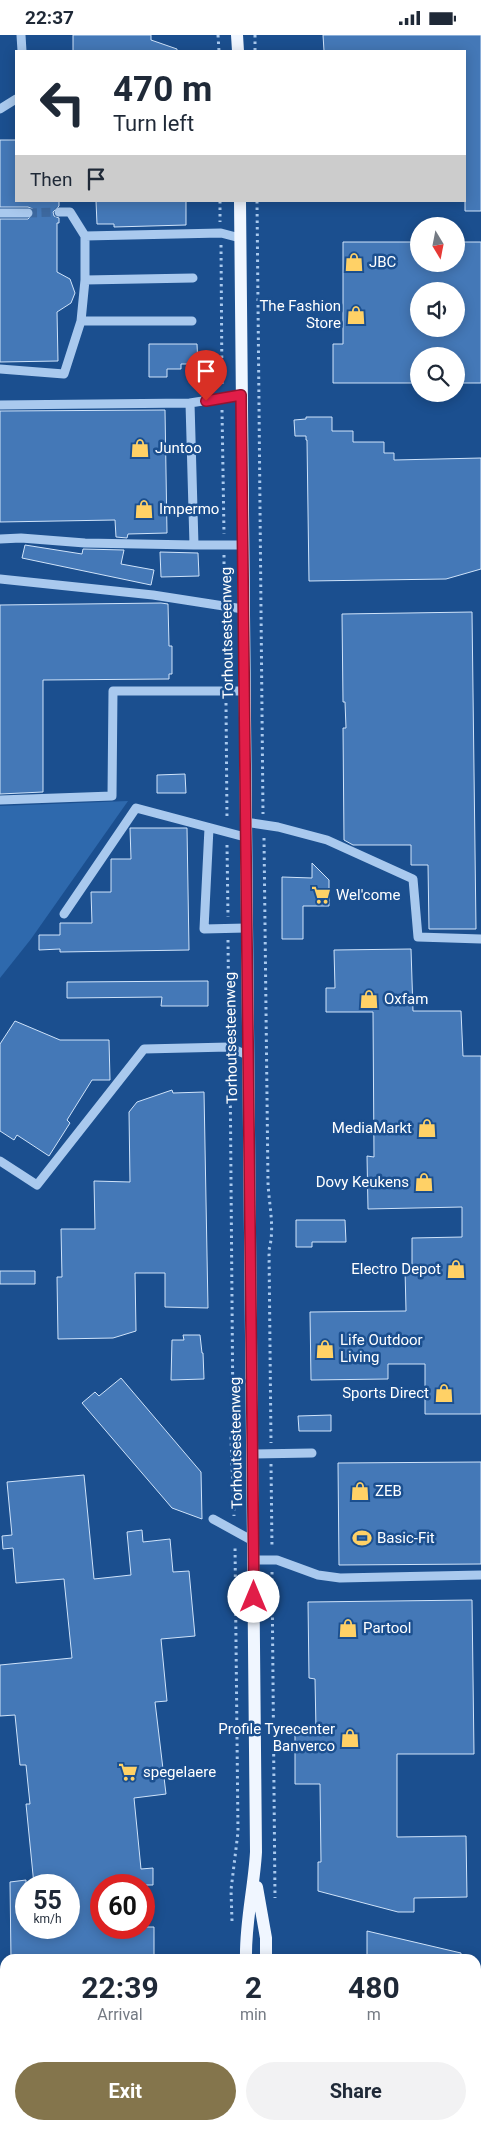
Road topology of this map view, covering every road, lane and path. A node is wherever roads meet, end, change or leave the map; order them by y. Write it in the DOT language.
graph roads {
  1 [pos="21,35"];
  2 [pos="218,35"];
  3 [pos="237,35"];
  4 [pos="255,35"];
  5 [pos="22,50"];
  6 [pos="218,50"];
  7 [pos="238,50"];
  8 [pos="255,50"];
  9 [pos="15,100"];
  10 [pos="0,109"];
  11 [pos="220,202"];
  12 [pos="240,202"];
  13 [pos="257,202"];
  14 [pos="0,213"];
  15 [pos="28,213"];
  16 [pos="59,213"];
  17 [pos="220,233"];
  18 [pos="85,236"];
  19 [pos="240,238"];
  20 [pos="193,278"];
  21 [pos="85,280"];
  22 [pos="81,321"];
  23 [pos="192,321"];
  24 [pos="0,369"];
  25 [pos="241,395"];
  26 [pos="222,398"];
  27 [pos="190,403"];
  28 [pos="0,405"];
  29 [pos="0,539"];
  30 [pos="194,545"];
  31 [pos="224,545"];
  32 [pos="243,545"];
  33 [pos="0,579"];
  34 [pos="224,606"];
  35 [pos="243,609"];
  36 [pos="226,691"];
  37 [pos="244,691"];
  38 [pos="0,800"];
  39 [pos="245,822"];
  40 [pos="264,825"];
  41 [pos="209,828"];
  42 [pos="227,832"];
  43 [pos="245,837"];
  44 [pos="64,915"];
  45 [pos="246,928"];
  46 [pos="228,929"];
  47 [pos="481,939"];
  48 [pos="229,1047"];
  49 [pos="247,1055"];
  50 [pos="0,1161"];
  51 [pos="252,1453"];
  52 [pos="271,1453"];
  53 [pos="312,1453"];
  54 [pos="213,1519"];
  55 [pos="234,1531"];
  56 [pos="254,1541"];
  57 [pos="254,1560"];
  58 [pos="272,1560"];
  59 [pos="481,1575"];
  60 [pos="255,1874"];
  61 [pos="232,1890"];
  62 [pos="275,1899"];
  63 [pos="246,1954"];
  64 [pos="266,1954"];
  1 -- 5 [label="lane"];
  2 -- 6 [label="path"];
  3 -- 7 [label="main road"];
  4 -- 8 [label="path"];
  9 -- 10 [label="lane"];
  11 -- 17 [label="path"];
  12 -- 19 [label="main road, Torhoutsesteenweg"];
  13 -- 40 [label="path"];
  14 -- 15 [label="lane"];
  16 -- 18 [label="lane"];
  17 -- 18 [label="lane"];
  17 -- 19 [label="lane"];
  17 -- 26 [label="path"];
  18 -- 21 [label="lane"];
  19 -- 25 [label="main road, Torhoutsesteenweg"];
  20 -- 21 [label="lane"];
  21 -- 22 [label="lane"];
  22 -- 23 [label="lane"];
  22 -- 24 [label="lane"];
  25 -- 26 [label="lane"];
  25 -- 32 [label="main road, Torhoutsesteenweg"];
  26 -- 27 [label="lane"];
  26 -- 31 [label="path"];
  27 -- 28 [label="lane"];
  27 -- 30 [label="lane"];
  29 -- 30 [label="lane"];
  30 -- 31 [label="lane"];
  31 -- 32 [label="lane"];
  31 -- 34 [label="path"];
  32 -- 35 [label="main road, Torhoutsesteenweg"];
  33 -- 34 [label="lane"];
  34 -- 35 [label="lane"];
  34 -- 36 [label="path"];
  35 -- 37 [label="main road, Torhoutsesteenweg"];
  36 -- 37 [label="lane"];
  36 -- 38 [label="lane"];
  36 -- 42 [label="path"];
  37 -- 39 [label="main road, Torhoutsesteenweg"];
  39 -- 40 [label="lane"];
  39 -- 43 [label="main road, Torhoutsesteenweg"];
  40 -- 47 [label="lane"];
  40 -- 52 [label="path"];
  41 -- 42 [label="lane"];
  41 -- 44 [label="lane"];
  41 -- 46 [label="lane"];
  42 -- 43 [label="lane"];
  42 -- 46 [label="path"];
  43 -- 45 [label="main road, Torhoutsesteenweg"];
  45 -- 46 [label="lane"];
  45 -- 49 [label="main road, Torhoutsesteenweg"];
  46 -- 48 [label="path"];
  48 -- 49 [label="lane"];
  48 -- 50 [label="lane"];
  48 -- 55 [label="path"];
  49 -- 51 [label="main road, Torhoutsesteenweg"];
  51 -- 52 [label="lane"];
  51 -- 56 [label="main road, Torhoutsesteenweg"];
  52 -- 53 [label="lane"];
  52 -- 58 [label="path"];
  54 -- 55 [label="lane"];
  55 -- 56 [label="lane"];
  55 -- 61 [label="path"];
  56 -- 57 [label="main road, Torhoutsesteenweg"];
  57 -- 58 [label="lane"];
  57 -- 60 [label="main road, Torhoutsesteenweg"];
  58 -- 59 [label="lane"];
  58 -- 62 [label="path"];
  60 -- 63 [label="main road, Torhoutsesteenweg"];
  60 -- 64 [label="main road, Torhoutsesteenweg"];
}
